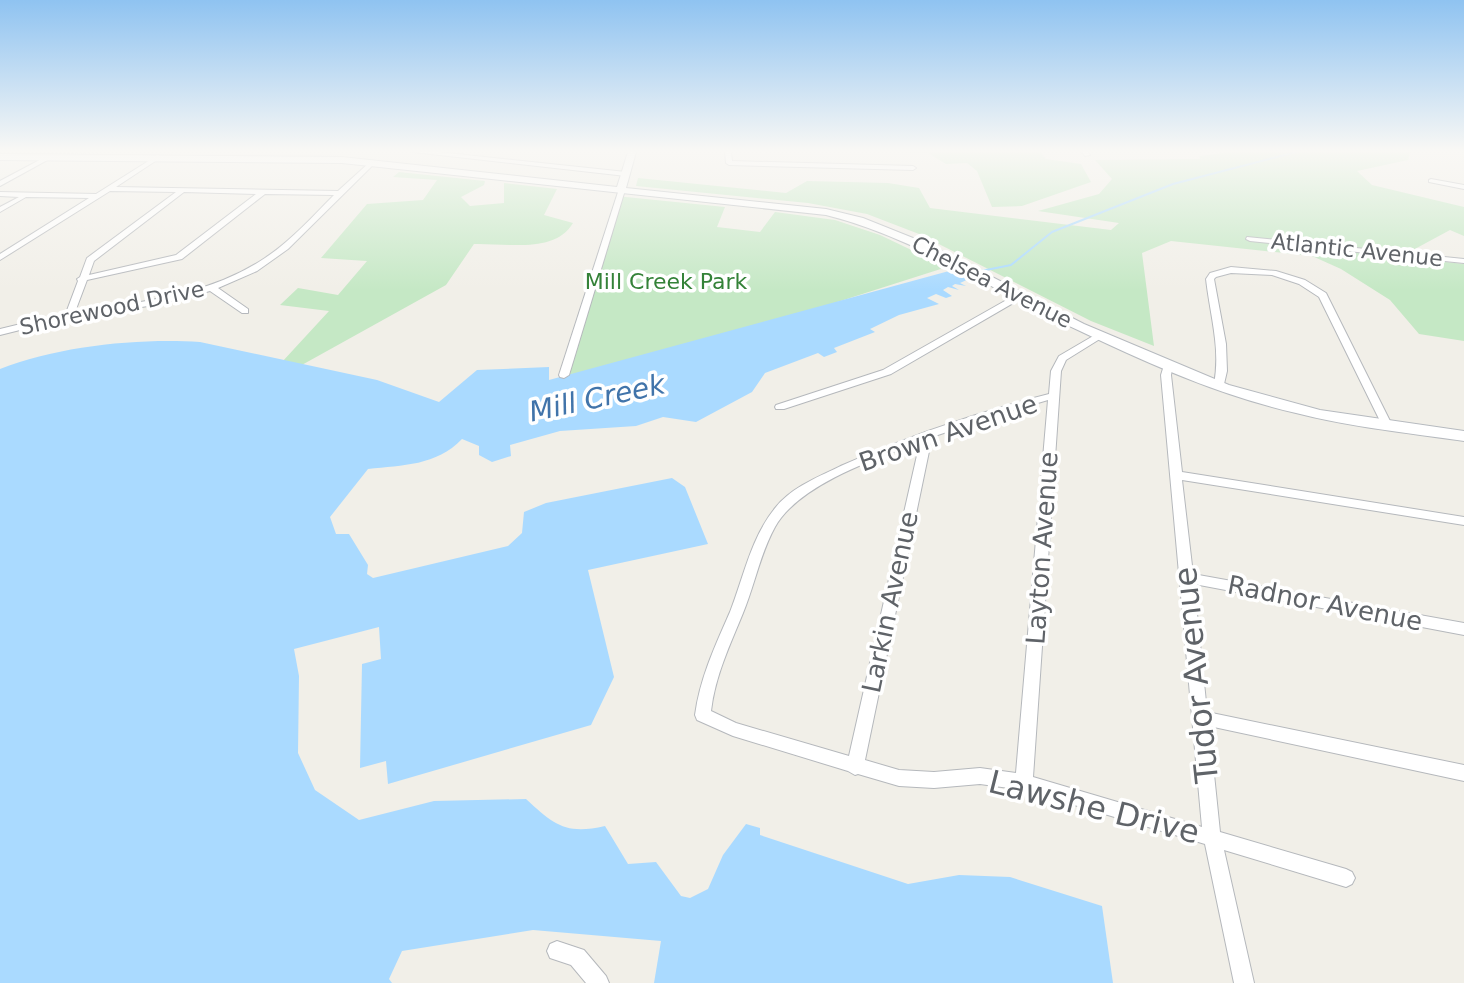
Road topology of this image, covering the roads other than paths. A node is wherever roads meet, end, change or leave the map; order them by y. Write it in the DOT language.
graph roads {
  1 [pos="21,198"];
  2 [pos="95,198"];
  3 [pos="172,198"];
  4 [pos="255,198"];
  5 [pos="334,198"];
  6 [pos="619,198"];
  7 [pos="691,198"];
  8 [pos="0,210"];
  9 [pos="1250,239"];
  10 [pos="0,258"];
  11 [pos="1464,261"];
  12 [pos="81,279"];
  13 [pos="212,288"];
  14 [pos="1019,296"];
  15 [pos="245,311"];
  16 [pos="69,317"];
  17 [pos="0,332"];
  18 [pos="1100,335"];
  19 [pos="1168,364"];
  20 [pos="564,375"];
  21 [pos="1219,384"];
  22 [pos="1053,396"];
  23 [pos="780,407"];
  24 [pos="1387,425"];
  25 [pos="1464,436"];
  26 [pos="927,437"];
  27 [pos="1176,475"];
  28 [pos="1464,521"];
  29 [pos="1186,578"];
  30 [pos="1464,629"];
  31 [pos="703,715"];
  32 [pos="1202,718"];
  33 [pos="855,767"];
  34 [pos="1464,773"];
  35 [pos="1024,782"];
  36 [pos="1212,837"];
  37 [pos="1346,878"];
  38 [pos="557,951"];
  39 [pos="599,983"];
  40 [pos="1244,983"];
  1 -- 8 [label="street"];
  2 -- 10 [label="street"];
  3 -- 12 [label="street"];
  4 -- 12 [label="street"];
  5 -- 13 [label="street, Shorewood Drive"];
  6 -- 20 [label="street"];
  7 -- 14 [label="main road, Chelsea Avenue"];
  9 -- 11 [label="street, Atlantic Avenue"];
  12 -- 16 [label="street"];
  13 -- 15 [label="street"];
  13 -- 16 [label="street, Shorewood Drive"];
  14 -- 18 [label="main road, Chelsea Avenue"];
  14 -- 23 [label="street"];
  16 -- 17 [label="street, Shorewood Drive"];
  18 -- 19 [label="main road, Chelsea Avenue"];
  18 -- 22 [label="street, Layton Avenue"];
  19 -- 21 [label="main road, Chelsea Avenue"];
  19 -- 27 [label="street, Tudor Avenue"];
  21 -- 24 [label="main road, Chelsea Avenue"];
  21 -- 24 [label="street"];
  22 -- 26 [label="street, Brown Avenue"];
  22 -- 35 [label="street, Layton Avenue"];
  24 -- 25 [label="main road, Chelsea Avenue"];
  26 -- 31 [label="street, Brown Avenue"];
  26 -- 33 [label="street, Larkin Avenue"];
  27 -- 28 [label="street"];
  27 -- 29 [label="street, Tudor Avenue"];
  29 -- 30 [label="street, Radnor Avenue"];
  29 -- 32 [label="street, Tudor Avenue"];
  31 -- 33 [label="street, Lawshe Drive"];
  32 -- 34 [label="street"];
  32 -- 36 [label="street, Tudor Avenue"];
  33 -- 35 [label="street, Lawshe Drive"];
  35 -- 36 [label="street, Lawshe Drive"];
  36 -- 37 [label="street, Lawshe Drive"];
  36 -- 40 [label="street, Tudor Avenue"];
  38 -- 39 [label="street"];
}
